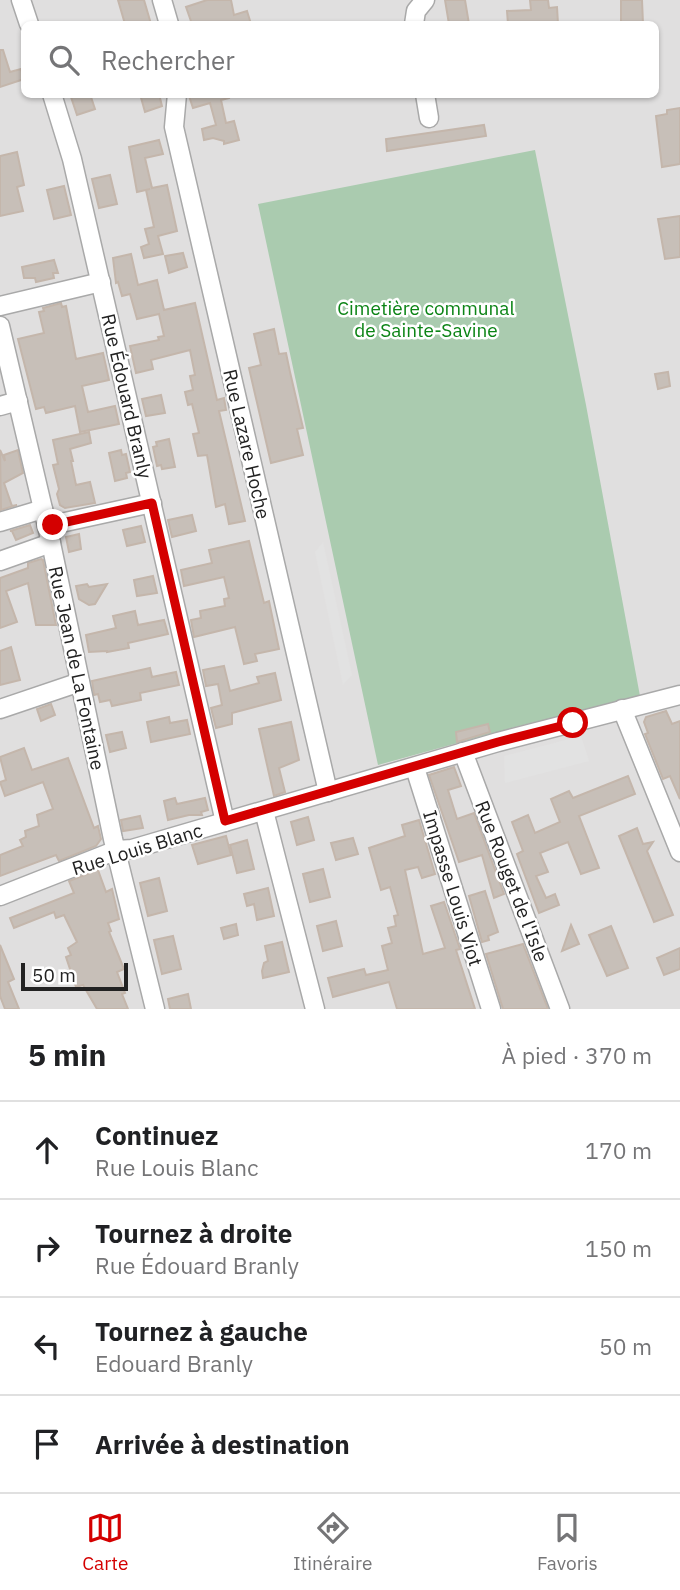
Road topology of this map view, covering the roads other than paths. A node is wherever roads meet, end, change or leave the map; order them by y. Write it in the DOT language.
graph roads {
  1 [pos="22,0"];
  2 [pos="162,0"];
  3 [pos="425,0"];
  4 [pos="28,21"];
  5 [pos="168,21"];
  6 [pos="414,21"];
  7 [pos="53,98"];
  8 [pos="177,98"];
  9 [pos="426,98"];
  10 [pos="429,118"];
  11 [pos="101,282"];
  12 [pos="0,306"];
  13 [pos="0,326"];
  14 [pos="9,403"];
  15 [pos="152,503"];
  16 [pos="0,522"];
  17 [pos="47,526"];
  18 [pos="0,561"];
  19 [pos="80,682"];
  20 [pos="680,695"];
  21 [pos="0,709"];
  22 [pos="622,709"];
  23 [pos="463,752"];
  24 [pos="415,768"];
  25 [pos="328,792"];
  26 [pos="264,811"];
  27 [pos="225,821"];
  28 [pos="117,850"];
  29 [pos="680,852"];
  30 [pos="0,896"];
  31 [pos="155,1009"];
  32 [pos="315,1009"];
  33 [pos="491,1009"];
  34 [pos="560,1009"];
  1 -- 4 [label="street"];
  2 -- 5 [label="street"];
  3 -- 6 [label="street"];
  7 -- 11 [label="street, Rue Édouard Branly"];
  8 -- 25 [label="street, Rue Lazare Hoche"];
  9 -- 10 [label="street"];
  11 -- 12 [label="street"];
  11 -- 15 [label="street, Rue Édouard Branly"];
  13 -- 14 [label="street, Rue Jean de La Fontaine"];
  14 -- 17 [label="street, Rue Jean de La Fontaine"];
  15 -- 17 [label="street"];
  15 -- 27 [label="street, Rue Édouard Branly"];
  16 -- 17 [label="street"];
  17 -- 18 [label="street"];
  17 -- 19 [label="street, Rue Jean de La Fontaine"];
  19 -- 21 [label="street"];
  19 -- 28 [label="street, Rue Jean de La Fontaine"];
  20 -- 22 [label="street, Rue Louis Blanc"];
  22 -- 23 [label="street, Rue Louis Blanc"];
  22 -- 29 [label="street"];
  23 -- 24 [label="street, Rue Louis Blanc"];
  23 -- 34 [label="street, Rue Rouget de l'Isle"];
  24 -- 25 [label="street, Rue Louis Blanc"];
  24 -- 33 [label="street, Impasse Louis Viot"];
  25 -- 26 [label="street, Rue Louis Blanc"];
  26 -- 27 [label="street, Rue Louis Blanc"];
  26 -- 32 [label="street"];
  27 -- 28 [label="street, Rue Louis Blanc"];
  28 -- 30 [label="street, Rue Louis Blanc"];
  28 -- 31 [label="street, Rue Jean de La Fontaine"];
}
